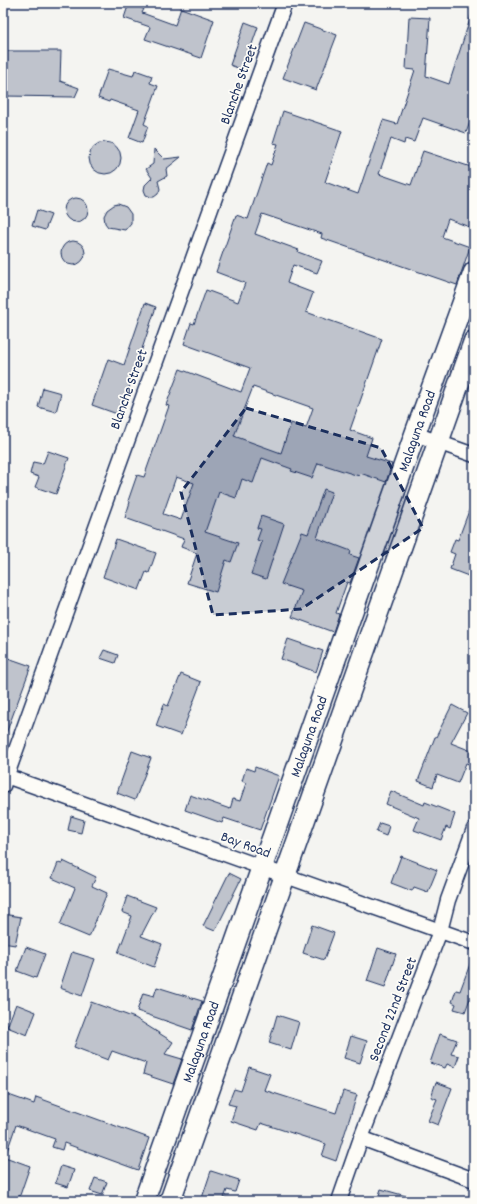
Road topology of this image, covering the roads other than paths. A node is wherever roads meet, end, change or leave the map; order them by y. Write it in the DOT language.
graph roads {
  1 [pos="285,3"];
  2 [pos="474,272"];
  3 [pos="474,341"];
  4 [pos="415,434"];
  5 [pos="438,442"];
  6 [pos="474,455"];
  7 [pos="5,781"];
  8 [pos="474,829"];
  9 [pos="262,868"];
  10 [pos="286,876"];
  11 [pos="440,931"];
  12 [pos="474,943"];
  13 [pos="361,1138"];
  14 [pos="474,1180"];
  15 [pos="144,1201"];
  16 [pos="170,1201"];
  17 [pos="339,1201"];
  1 -- 7 [label="street, Blanche Street"];
  2 -- 4 [label="street, Malaguna Road"];
  3 -- 5 [label="street, Malaguna Road"];
  4 -- 5 [label="street"];
  4 -- 9 [label="street, Malaguna Road"];
  5 -- 6 [label="street"];
  5 -- 10 [label="street, Malaguna Road"];
  7 -- 9 [label="street, Bay Road"];
  8 -- 11 [label="street, Second 22nd Street"];
  9 -- 10 [label="street, Bay Road"];
  9 -- 15 [label="street, Malaguna Road"];
  10 -- 11 [label="street, Bay Road"];
  10 -- 16 [label="street, Malaguna Road"];
  11 -- 12 [label="street, Bay Road"];
  11 -- 13 [label="street, Second 22nd Street"];
  13 -- 14 [label="street"];
  13 -- 17 [label="street, Second 22nd Street"];
}
